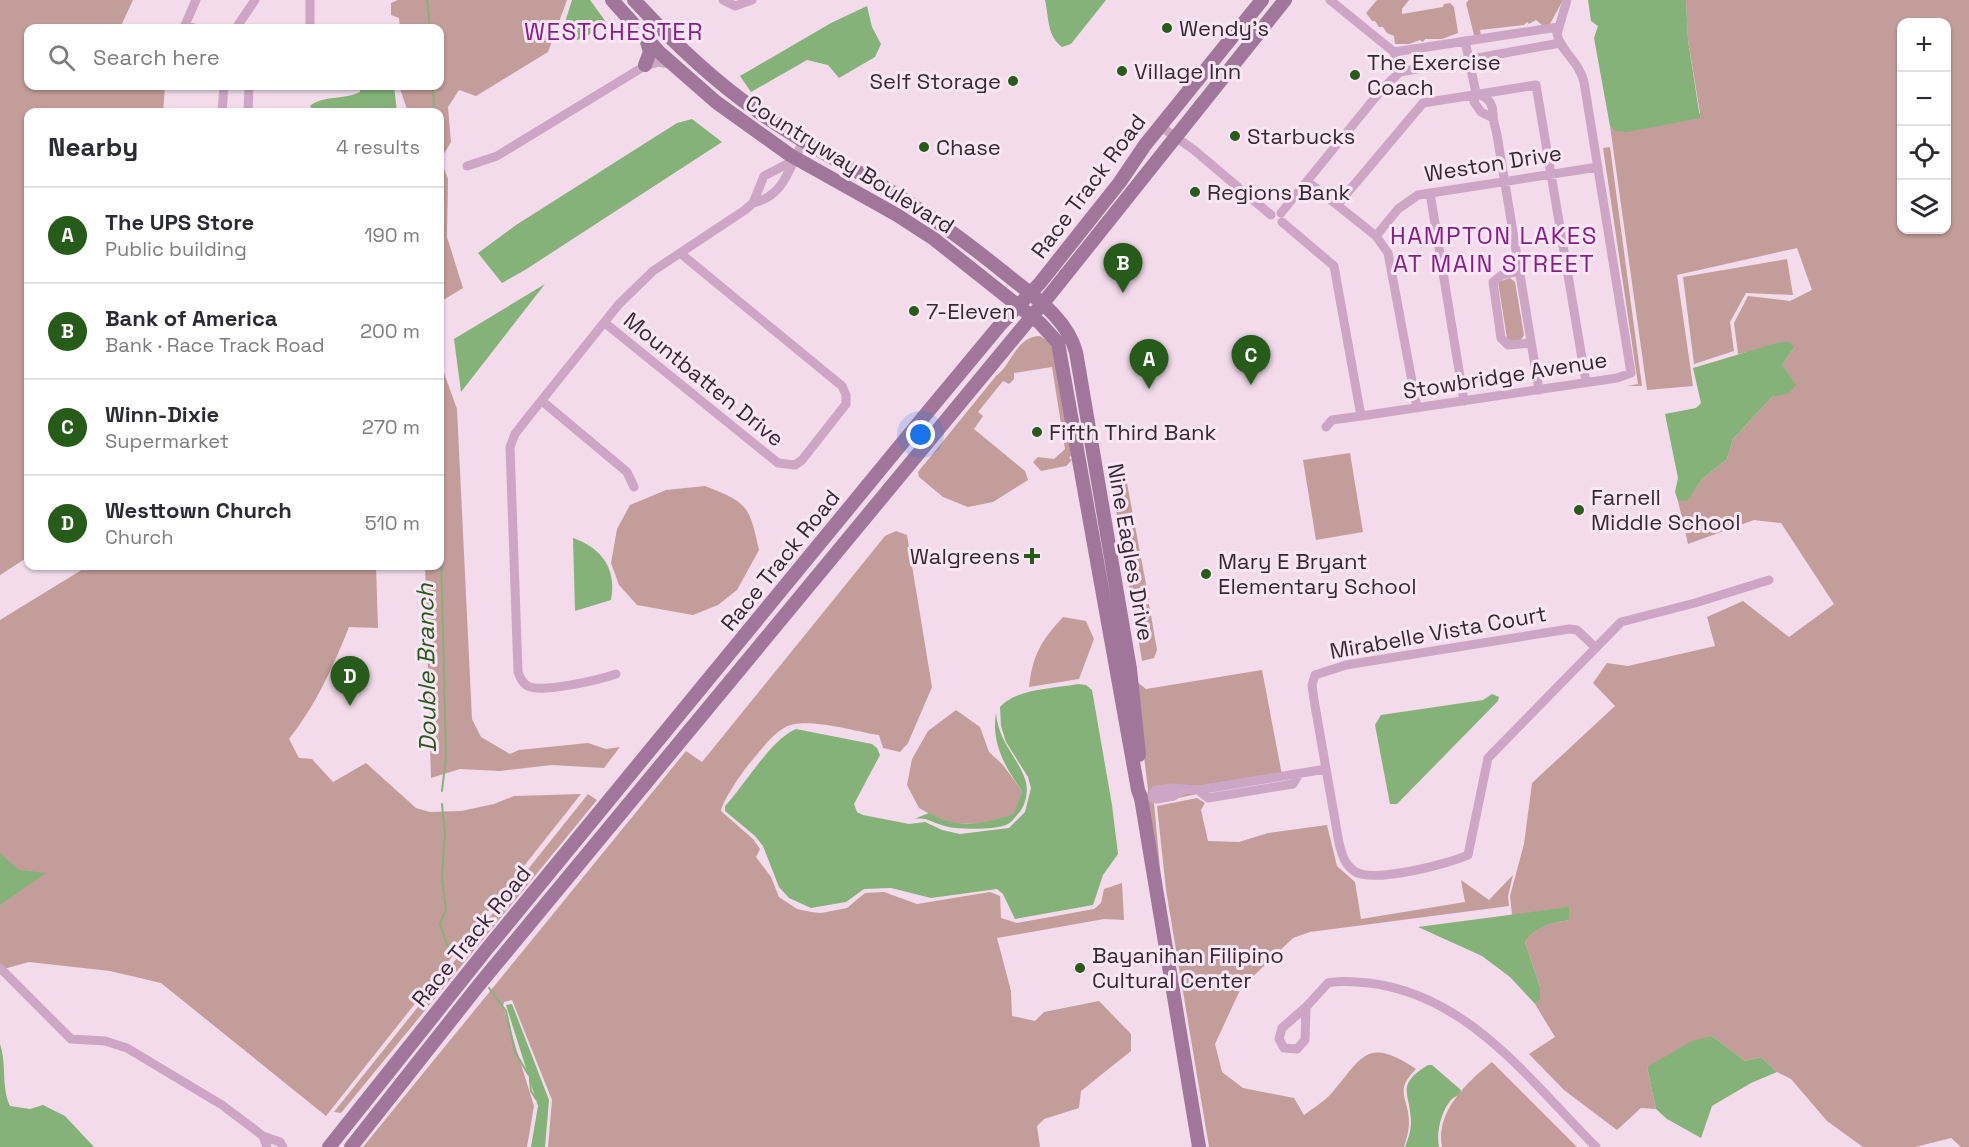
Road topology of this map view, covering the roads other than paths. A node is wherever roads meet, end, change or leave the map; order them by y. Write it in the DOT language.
graph roads {
  1 [pos="196,0"];
  2 [pos="241,0"];
  3 [pos="310,0"];
  4 [pos="612,0"];
  5 [pos="634,0"];
  6 [pos="723,0"];
  7 [pos="752,0"];
  8 [pos="1262,0"];
  9 [pos="1285,0"];
  10 [pos="1330,0"];
  11 [pos="1568,0"];
  12 [pos="254,2"];
  13 [pos="188,24"];
  14 [pos="239,24"];
  15 [pos="310,24"];
  16 [pos="1558,27"];
  17 [pos="662,30"];
  18 [pos="645,37"];
  19 [pos="1466,41"];
  20 [pos="1560,44"];
  21 [pos="659,52"];
  22 [pos="1394,52"];
  23 [pos="1469,59"];
  24 [pos="674,65"];
  25 [pos="644,66"];
  26 [pos="1400,72"];
  27 [pos="224,90"];
  28 [pos="249,90"];
  29 [pos="702,90"];
  30 [pos="1476,93"];
  31 [pos="735,95"];
  32 [pos="222,108"];
  33 [pos="248,108"];
  34 [pos="1160,126"];
  35 [pos="1176,137"];
  36 [pos="803,142"];
  37 [pos="794,159"];
  38 [pos="467,166"];
  39 [pos="1598,166"];
  40 [pos="1551,174"];
  41 [pos="1307,181"];
  42 [pos="1503,181"];
  43 [pos="1430,193"];
  44 [pos="899,196"];
  45 [pos="753,203"];
  46 [pos="1338,204"];
  47 [pos="1271,215"];
  48 [pos="1376,236"];
  49 [pos="680,253"];
  50 [pos="1519,271"];
  51 [pos="1036,299"];
  52 [pos="1025,311"];
  53 [pos="605,323"];
  54 [pos="1531,343"];
  55 [pos="1586,382"];
  56 [pos="1539,390"];
  57 [pos="542,401"];
  58 [pos="1464,402"];
  59 [pos="1417,408"];
  60 [pos="926,414"];
  61 [pos="1361,416"];
  62 [pos="1329,423"];
  63 [pos="902,475"];
  64 [pos="873,480"];
  65 [pos="634,487"];
  66 [pos="1769,580"];
  67 [pos="1596,648"];
  68 [pos="1123,670"];
  69 [pos="616,674"];
  70 [pos="1326,769"];
  71 [pos="614,795"];
  72 [pos="1147,797"];
  73 [pos="628,806"];
  74 [pos="0,968"];
  75 [pos="1306,1008"];
  76 [pos="425,1026"];
  77 [pos="438,1037"];
  78 [pos="263,1136"];
  79 [pos="267,1147"];
  80 [pos="283,1147"];
  81 [pos="329,1147"];
  82 [pos="351,1147"];
  83 [pos="1199,1147"];
  84 [pos="1596,1147"];
  1 -- 13 [label="street"];
  2 -- 12 [label="street"];
  3 -- 15 [label="street"];
  4 -- 18 [label="main road, Countryway Boulevard"];
  5 -- 17 [label="main road, Countryway Boulevard"];
  6 -- 7 [label="street"];
  8 -- 34 [label="main road, Race Track Road"];
  9 -- 35 [label="main road, Race Track Road"];
  10 -- 22 [label="street"];
  11 -- 16 [label="street"];
  12 -- 14 [label="street"];
  16 -- 19 [label="street"];
  16 -- 20 [label="street"];
  17 -- 21 [label="street"];
  17 -- 31 [label="main road, Countryway Boulevard"];
  18 -- 21 [label="main road, Countryway Boulevard"];
  18 -- 25 [label="main road"];
  19 -- 22 [label="street"];
  19 -- 23 [label="street"];
  20 -- 23 [label="street"];
  20 -- 39 [label="street, Stowbridge Avenue"];
  21 -- 24 [label="main road, Countryway Boulevard"];
  21 -- 25 [label="street"];
  21 -- 31 [label="main road"];
  22 -- 26 [label="street"];
  23 -- 26 [label="street"];
  23 -- 30 [label="street"];
  24 -- 25 [label="street"];
  24 -- 29 [label="main road, Countryway Boulevard"];
  25 -- 38 [label="street"];
  26 -- 41 [label="street"];
  27 -- 32 [label="street"];
  28 -- 33 [label="street"];
  29 -- 36 [label="main road"];
  29 -- 37 [label="main road, Countryway Boulevard"];
  30 -- 40 [label="street"];
  30 -- 42 [label="street"];
  30 -- 46 [label="street"];
  31 -- 36 [label="main road, Countryway Boulevard"];
  34 -- 35 [label="street"];
  34 -- 51 [label="main road, Race Track Road"];
  35 -- 47 [label="street"];
  35 -- 51 [label="main road, Race Track Road"];
  36 -- 37 [label="street"];
  36 -- 44 [label="main road, Countryway Boulevard"];
  37 -- 44 [label="main road"];
  37 -- 45 [label="street"];
  37 -- 45 [label="street"];
  37 -- 52 [label="main road, Countryway Boulevard"];
  39 -- 40 [label="street, Weston Drive"];
  39 -- 55 [label="street, Stowbridge Avenue"];
  40 -- 42 [label="street, Weston Drive"];
  40 -- 55 [label="street"];
  41 -- 46 [label="street"];
  41 -- 61 [label="street"];
  42 -- 43 [label="street, Weston Drive"];
  42 -- 50 [label="street"];
  43 -- 48 [label="street, Weston Drive"];
  43 -- 58 [label="street"];
  44 -- 51 [label="main road, Countryway Boulevard"];
  45 -- 49 [label="street"];
  46 -- 48 [label="street"];
  48 -- 59 [label="street"];
  49 -- 53 [label="street"];
  49 -- 53 [label="street, Mountbatten Drive"];
  50 -- 54 [label="street"];
  50 -- 54 [label="street"];
  51 -- 52 [label="main road, Race Track Road"];
  51 -- 68 [label="main road, Nine Eagles Drive"];
  52 -- 60 [label="main road, Race Track Road"];
  52 -- 63 [label="main road, Race Track Road"];
  52 -- 68 [label="main road, Nine Eagles Drive"];
  53 -- 57 [label="street"];
  54 -- 56 [label="street"];
  55 -- 56 [label="street, Stowbridge Avenue"];
  56 -- 58 [label="street, Stowbridge Avenue"];
  57 -- 65 [label="street"];
  57 -- 69 [label="street"];
  58 -- 59 [label="street, Stowbridge Avenue"];
  59 -- 61 [label="street, Stowbridge Avenue"];
  60 -- 63 [label="main road"];
  60 -- 64 [label="main road, Race Track Road"];
  61 -- 62 [label="street, Stowbridge Avenue"];
  63 -- 64 [label="main road"];
  63 -- 73 [label="main road, Race Track Road"];
  64 -- 71 [label="main road, Race Track Road"];
  66 -- 67 [label="street, Mirabelle Vista Court"];
  67 -- 70 [label="street, Mirabelle Vista Court"];
  67 -- 70 [label="street, Mirabelle Vista Court"];
  68 -- 72 [label="main road, Nine Eagles Drive"];
  70 -- 72 [label="street"];
  71 -- 73 [label="main road"];
  71 -- 76 [label="main road, Race Track Road"];
  72 -- 83 [label="main road, Nine Eagles Drive"];
  73 -- 77 [label="main road, Race Track Road"];
  74 -- 78 [label="street"];
  75 -- 84 [label="street"];
  76 -- 77 [label="main road"];
  76 -- 81 [label="main road, Race Track Road"];
  77 -- 82 [label="main road, Race Track Road"];
  78 -- 79 [label="street"];
  78 -- 80 [label="street"];
}
